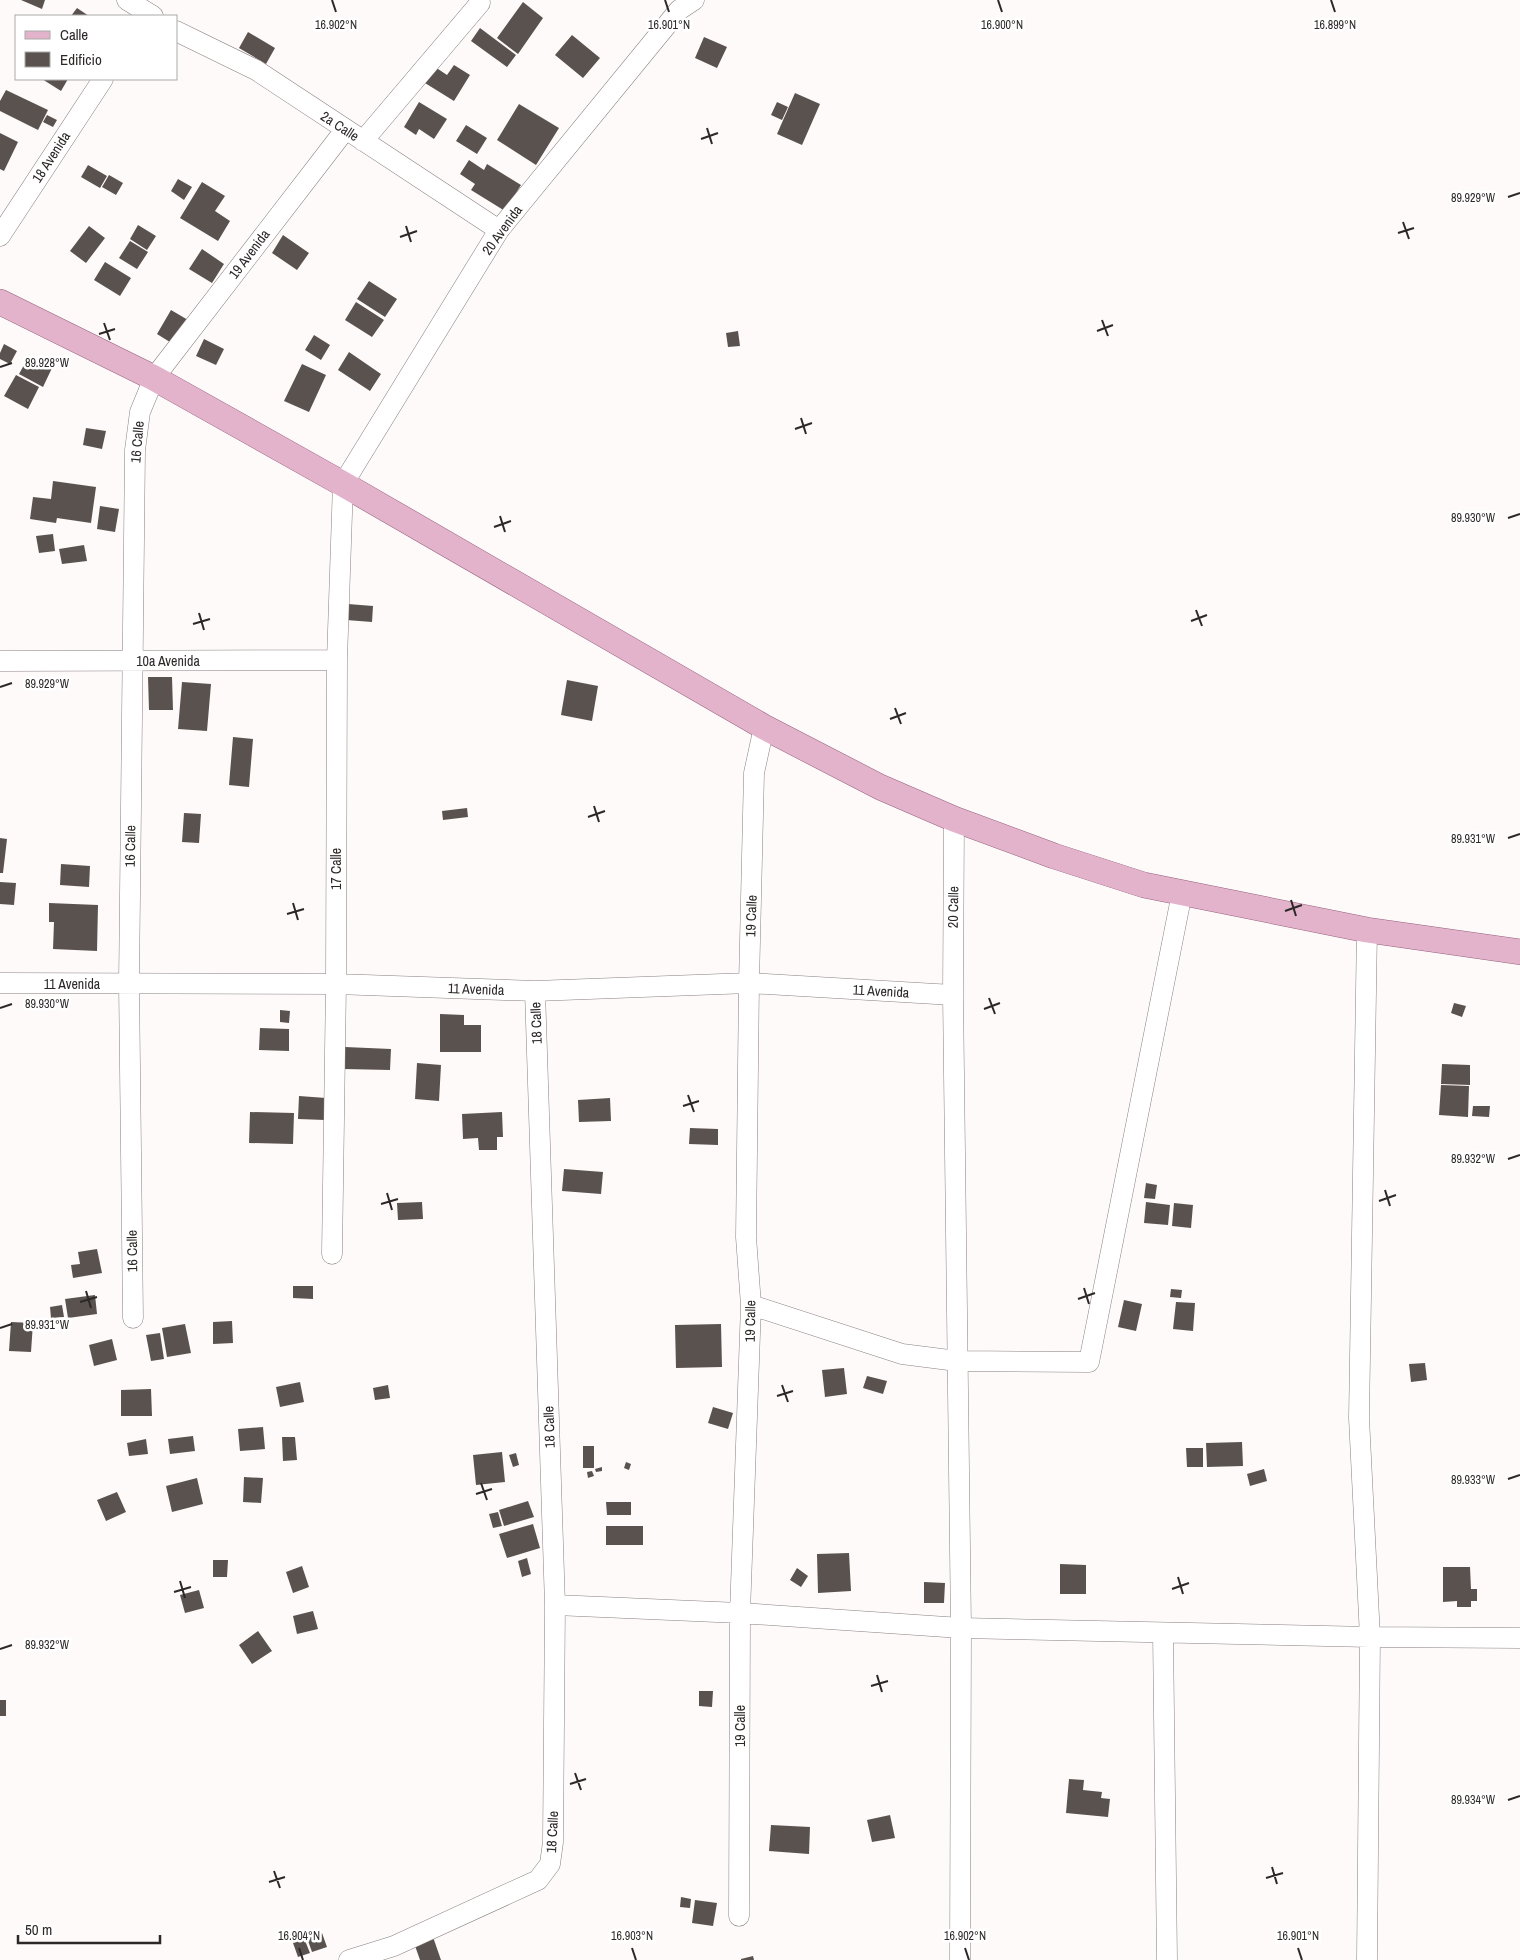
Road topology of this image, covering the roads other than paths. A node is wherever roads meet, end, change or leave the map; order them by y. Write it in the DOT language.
graph roads {
  1 [pos="127,0"];
  2 [pos="694,0"];
  3 [pos="480,4"];
  4 [pos="148,15"];
  5 [pos="178,32"];
  6 [pos="102,80"];
  7 [pos="345,130"];
  8 [pos="363,142"];
  9 [pos="499,230"];
  10 [pos="0,236"];
  11 [pos="0,302"];
  12 [pos="154,378"];
  13 [pos="343,484"];
  14 [pos="337,660"];
  15 [pos="0,661"];
  16 [pos="132,661"];
  17 [pos="764,727"];
  18 [pos="954,819"];
  19 [pos="1182,893"];
  20 [pos="1367,930"];
  21 [pos="1520,952"];
  22 [pos="0,983"];
  23 [pos="749,983"];
  24 [pos="129,984"];
  25 [pos="336,984"];
  26 [pos="535,991"];
  27 [pos="952,995"];
  28 [pos="332,1254"];
  29 [pos="751,1305"];
  30 [pos="132,1318"];
  31 [pos="957,1361"];
  32 [pos="555,1604"];
  33 [pos="740,1613"];
  34 [pos="961,1628"];
  35 [pos="1163,1633"];
  36 [pos="1370,1638"];
  37 [pos="1520,1638"];
  38 [pos="739,1916"];
  39 [pos="349,1960"];
  40 [pos="960,1960"];
  41 [pos="1167,1960"];
  42 [pos="1367,1960"];
  1 -- 4 [label="street"];
  2 -- 9 [label="street, 20 Avenida"];
  3 -- 8 [label="street"];
  5 -- 7 [label="street, 2a Calle"];
  6 -- 10 [label="street, 18 Avenida"];
  7 -- 8 [label="street, 2a Calle"];
  7 -- 12 [label="street, 19 Avenida"];
  8 -- 9 [label="street, 2a Calle"];
  9 -- 13 [label="street, 20 Avenida"];
  11 -- 12 [label="main road"];
  12 -- 13 [label="main road"];
  12 -- 16 [label="street, 16 Calle"];
  13 -- 14 [label="street, 17 Calle"];
  13 -- 17 [label="main road"];
  14 -- 16 [label="street, 10a Avenida"];
  14 -- 25 [label="street, 17 Calle"];
  15 -- 16 [label="street, 10a Avenida"];
  16 -- 24 [label="street, 16 Calle"];
  17 -- 18 [label="main road"];
  17 -- 23 [label="street, 19 Calle"];
  18 -- 19 [label="main road"];
  18 -- 27 [label="street, 20 Calle"];
  19 -- 20 [label="main road"];
  19 -- 31 [label="street"];
  20 -- 21 [label="main road"];
  20 -- 36 [label="street"];
  22 -- 24 [label="street, 11 Avenida"];
  23 -- 26 [label="street, 11 Avenida"];
  23 -- 27 [label="street, 11 Avenida"];
  23 -- 29 [label="street, 19 Calle"];
  24 -- 25 [label="street, 11 Avenida"];
  24 -- 30 [label="street, 16 Calle"];
  25 -- 26 [label="street, 11 Avenida"];
  25 -- 28 [label="street, 17 Calle"];
  26 -- 32 [label="street, 18 Calle"];
  27 -- 31 [label="street, 20 Calle"];
  29 -- 31 [label="street"];
  29 -- 33 [label="street, 19 Calle"];
  31 -- 34 [label="street, 20 Calle"];
  32 -- 33 [label="street"];
  32 -- 39 [label="street, 18 Calle"];
  33 -- 34 [label="street"];
  33 -- 38 [label="street, 19 Calle"];
  34 -- 35 [label="street"];
  34 -- 40 [label="street, 20 Calle"];
  35 -- 36 [label="street"];
  35 -- 41 [label="street"];
  36 -- 37 [label="street"];
  36 -- 42 [label="street"];
}
